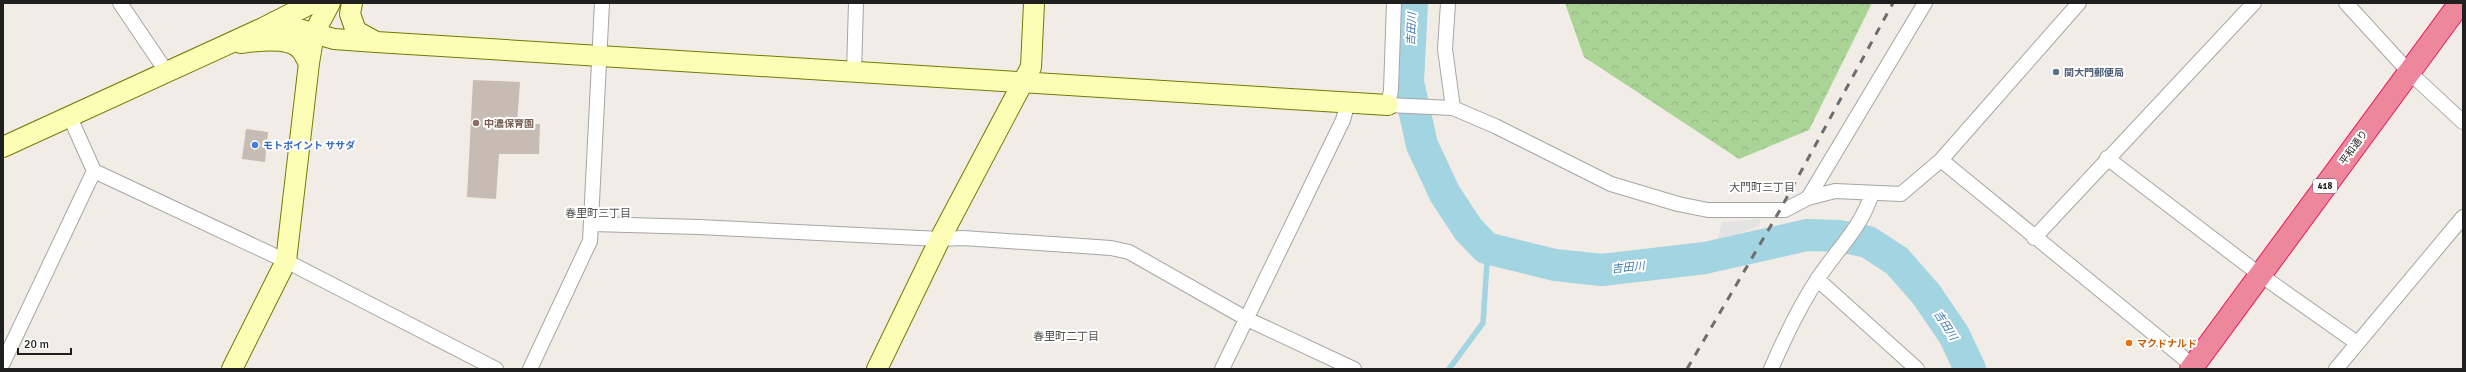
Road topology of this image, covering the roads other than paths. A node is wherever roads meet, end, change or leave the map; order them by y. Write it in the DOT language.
graph roads {
  1 [pos="120,3"];
  2 [pos="312,3"];
  3 [pos="330,3"];
  4 [pos="352,3"];
  5 [pos="602,3"];
  6 [pos="856,3"];
  7 [pos="1034,3"];
  8 [pos="1394,3"];
  9 [pos="1448,3"];
  10 [pos="1925,3"];
  11 [pos="2079,3"];
  12 [pos="2254,3"];
  13 [pos="2346,3"];
  14 [pos="2460,3"];
  15 [pos="274,22"];
  16 [pos="314,33"];
  17 [pos="334,39"];
  18 [pos="376,42"];
  19 [pos="226,44"];
  20 [pos="599,58"];
  21 [pos="309,63"];
  22 [pos="166,72"];
  23 [pos="854,72"];
  24 [pos="2408,72"];
  25 [pos="1022,82"];
  26 [pos="1348,102"];
  27 [pos="1396,106"];
  28 [pos="1448,109"];
  29 [pos="69,115"];
  30 [pos="2463,122"];
  31 [pos="3,147"];
  32 [pos="2107,158"];
  33 [pos="1941,160"];
  34 [pos="94,171"];
  35 [pos="1808,198"];
  36 [pos="1870,199"];
  37 [pos="2463,216"];
  38 [pos="592,224"];
  39 [pos="2034,238"];
  40 [pos="940,239"];
  41 [pos="286,261"];
  42 [pos="2259,274"];
  43 [pos="1817,279"];
  44 [pos="1247,319"];
  45 [pos="2357,343"];
  46 [pos="3,363"];
  47 [pos="2194,368"];
  48 [pos="232,369"];
  49 [pos="496,369"];
  50 [pos="530,369"];
  51 [pos="877,369"];
  52 [pos="1222,369"];
  53 [pos="1354,369"];
  54 [pos="1771,369"];
  55 [pos="1917,369"];
  56 [pos="2336,369"];
  1 -- 22 [label="street"];
  2 -- 15 [label="street"];
  3 -- 16 [label="street"];
  4 -- 18 [label="street"];
  5 -- 20 [label="street"];
  6 -- 23 [label="street"];
  7 -- 25 [label="street"];
  8 -- 27 [label="street"];
  9 -- 28 [label="street"];
  10 -- 35 [label="street"];
  11 -- 33 [label="street"];
  12 -- 32 [label="street"];
  13 -- 24 [label="street"];
  14 -- 24 [label="highway, 平和通り / 418"];
  15 -- 16 [label="street"];
  15 -- 19 [label="street"];
  16 -- 17 [label="street"];
  16 -- 21 [label="street"];
  17 -- 18 [label="street"];
  17 -- 21 [label="street"];
  18 -- 20 [label="street"];
  19 -- 21 [label="street"];
  19 -- 22 [label="street"];
  20 -- 23 [label="street"];
  20 -- 38 [label="street"];
  21 -- 41 [label="street"];
  22 -- 29 [label="street"];
  23 -- 25 [label="street"];
  24 -- 30 [label="street"];
  24 -- 42 [label="highway, 平和通り / 418"];
  25 -- 26 [label="street"];
  25 -- 40 [label="street"];
  26 -- 27 [label="street"];
  26 -- 44 [label="street"];
  27 -- 28 [label="street"];
  28 -- 35 [label="street"];
  29 -- 31 [label="street"];
  29 -- 34 [label="street"];
  32 -- 39 [label="street"];
  32 -- 42 [label="street"];
  33 -- 36 [label="street"];
  33 -- 39 [label="street"];
  34 -- 41 [label="street"];
  34 -- 46 [label="street"];
  35 -- 36 [label="street"];
  36 -- 43 [label="street"];
  37 -- 45 [label="street"];
  38 -- 40 [label="street"];
  38 -- 50 [label="street"];
  39 -- 47 [label="street"];
  40 -- 44 [label="street"];
  40 -- 51 [label="street"];
  41 -- 48 [label="street"];
  41 -- 49 [label="street"];
  42 -- 45 [label="street"];
  42 -- 47 [label="highway, 平和通り / 418"];
  43 -- 54 [label="street"];
  43 -- 55 [label="street"];
  44 -- 52 [label="street"];
  44 -- 53 [label="street"];
  45 -- 56 [label="street"];
}
